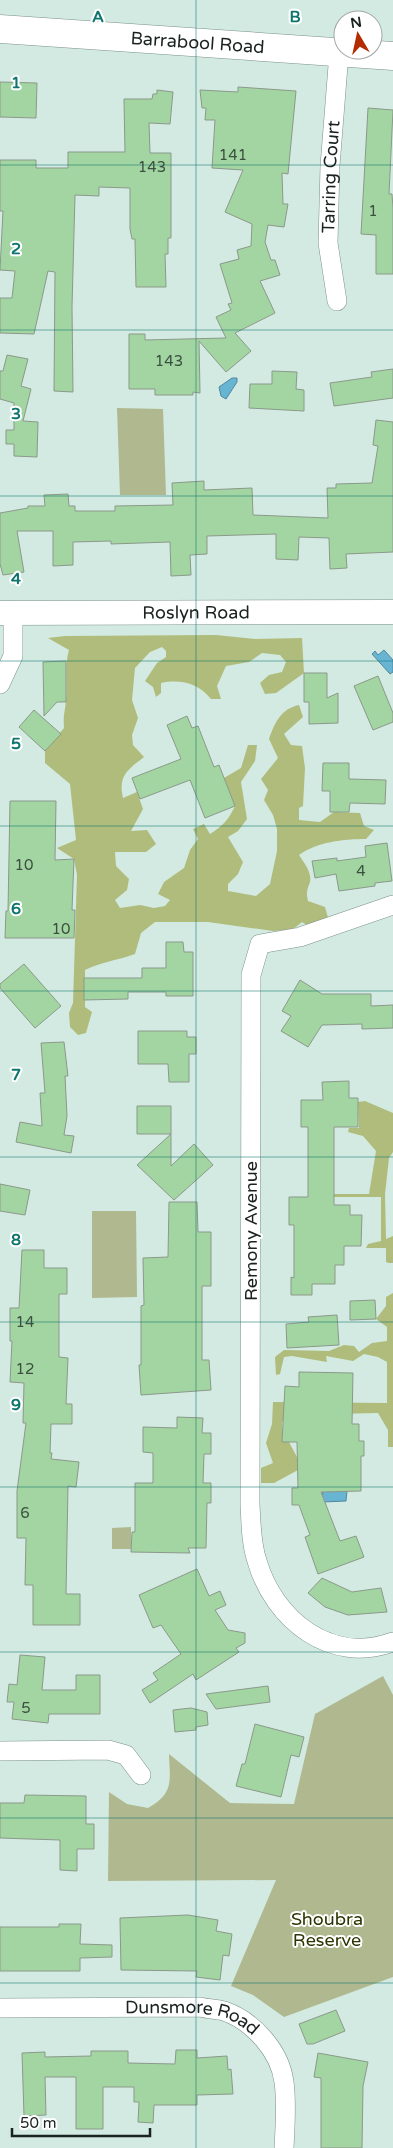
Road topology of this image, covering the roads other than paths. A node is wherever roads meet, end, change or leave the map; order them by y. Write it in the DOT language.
graph roads {
  1 [pos="0,29"];
  2 [pos="333,53"];
  3 [pos="338,60"];
  4 [pos="337,301"];
  5 [pos="393,612"];
  6 [pos="6,614"];
  7 [pos="0,684"];
  8 [pos="393,905"];
  9 [pos="393,1642"];
  10 [pos="0,1751"];
  11 [pos="141,1776"];
  12 [pos="0,2008"];
  13 [pos="284,2148"];
  1 -- 2 [label="main road, Barrabool Road"];
  3 -- 4 [label="street, Tarring Court"];
  5 -- 6 [label="street, Roslyn Road"];
  6 -- 7 [label="street"];
  8 -- 9 [label="street, Remony Avenue"];
  10 -- 11 [label="street"];
  12 -- 13 [label="street, Dunsmore Road"];
}
